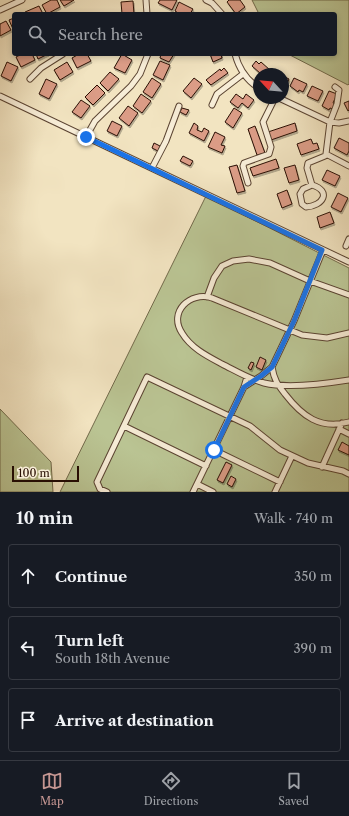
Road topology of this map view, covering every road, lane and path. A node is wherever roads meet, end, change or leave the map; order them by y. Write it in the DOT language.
graph roads {
  1 [pos="22,0"];
  2 [pos="146,0"];
  3 [pos="206,0"];
  4 [pos="0,10"];
  5 [pos="147,12"];
  6 [pos="220,12"];
  7 [pos="61,56"];
  8 [pos="147,56"];
  9 [pos="236,56"];
  10 [pos="243,74"];
  11 [pos="30,79"];
  12 [pos="253,84"];
  13 [pos="335,87"];
  14 [pos="0,96"];
  15 [pos="289,103"];
  16 [pos="272,104"];
  17 [pos="212,105"];
  18 [pos="179,106"];
  19 [pos="349,121"];
  20 [pos="330,122"];
  21 [pos="86,137"];
  22 [pos="326,154"];
  23 [pos="349,166"];
  24 [pos="152,168"];
  25 [pos="248,183"];
  26 [pos="312,185"];
  27 [pos="349,239"];
  28 [pos="346,246"];
  29 [pos="322,250"];
  30 [pos="349,262"];
  31 [pos="310,281"];
  32 [pos="349,295"];
  33 [pos="207,297"];
  34 [pos="290,330"];
  35 [pos="349,333"];
  36 [pos="272,367"];
  37 [pos="247,376"];
  38 [pos="255,380"];
  39 [pos="349,380"];
  40 [pos="278,385"];
  41 [pos="244,387"];
  42 [pos="230,417"];
  43 [pos="349,422"];
  44 [pos="342,423"];
  45 [pos="124,426"];
  46 [pos="339,429"];
  47 [pos="349,434"];
  48 [pos="214,450"];
  49 [pos="292,456"];
  50 [pos="206,466"];
  51 [pos="322,467"];
  52 [pos="349,474"];
  53 [pos="280,482"];
  54 [pos="197,484"];
  55 [pos="107,492"];
  56 [pos="194,492"];
  57 [pos="213,492"];
  58 [pos="275,492"];
  1 -- 4 [label="street"];
  2 -- 5 [label="street"];
  3 -- 6 [label="street"];
  7 -- 11 [label="street"];
  8 -- 21 [label="street"];
  9 -- 10 [label="street"];
  10 -- 12 [label="street"];
  10 -- 17 [label="street"];
  13 -- 20 [label="street"];
  14 -- 21 [label="street"];
  15 -- 20 [label="street"];
  16 -- 25 [label="street"];
  18 -- 24 [label="street"];
  19 -- 20 [label="street"];
  20 -- 22 [label="street"];
  21 -- 24 [label="street"];
  22 -- 23 [label="street"];
  22 -- 26 [label="street"];
  24 -- 29 [label="street"];
  26 -- 26 [label="street"];
  27 -- 28 [label="street"];
  29 -- 30 [label="street"];
  29 -- 31 [label="street"];
  31 -- 32 [label="street"];
  31 -- 33 [label="street"];
  31 -- 34 [label="street"];
  33 -- 34 [label="street"];
  33 -- 37 [label="street"];
  34 -- 35 [label="street"];
  34 -- 36 [label="street"];
  36 -- 38 [label="street"];
  36 -- 40 [label="street"];
  37 -- 38 [label="street"];
  37 -- 41 [label="street"];
  38 -- 40 [label="street"];
  38 -- 41 [label="street"];
  39 -- 40 [label="street"];
  40 -- 44 [label="street"];
  41 -- 42 [label="street"];
  42 -- 45 [label="street"];
  42 -- 48 [label="street"];
  42 -- 49 [label="street"];
  43 -- 44 [label="street"];
  44 -- 46 [label="street"];
  45 -- 50 [label="street"];
  45 -- 55 [label="street"];
  46 -- 47 [label="street"];
  46 -- 51 [label="street"];
  48 -- 50 [label="street"];
  48 -- 53 [label="street"];
  49 -- 51 [label="street"];
  49 -- 53 [label="street"];
  50 -- 54 [label="street"];
  51 -- 52 [label="street"];
  53 -- 58 [label="street"];
  54 -- 56 [label="street"];
  54 -- 57 [label="street"];
}
